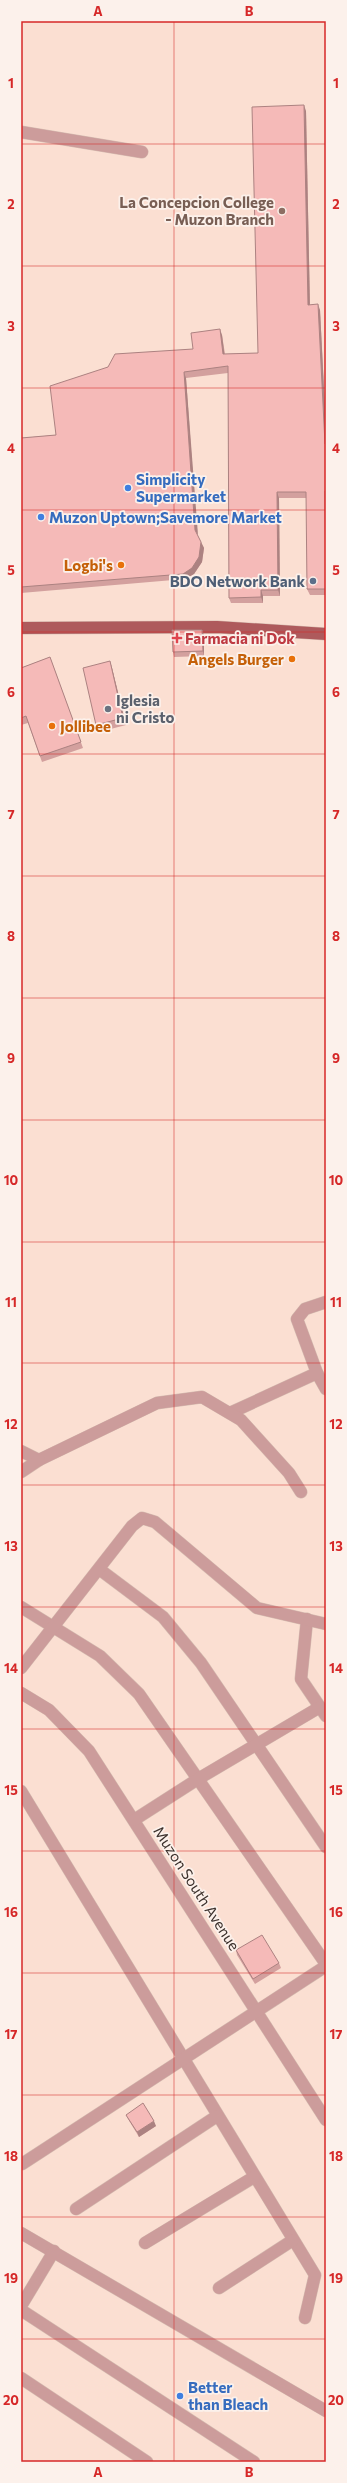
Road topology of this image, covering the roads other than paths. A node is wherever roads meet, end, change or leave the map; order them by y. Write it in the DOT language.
graph roads {
  1 [pos="21,132"];
  2 [pos="142,152"];
  3 [pos="21,628"];
  4 [pos="326,634"];
  5 [pos="326,1302"];
  6 [pos="317,1373"];
  7 [pos="326,1389"];
  8 [pos="230,1413"];
  9 [pos="21,1451"];
  10 [pos="39,1460"];
  11 [pos="21,1472"];
  12 [pos="301,1492"];
  13 [pos="99,1569"];
  14 [pos="21,1607"];
  15 [pos="307,1619"];
  16 [pos="326,1624"];
  17 [pos="54,1626"];
  18 [pos="21,1668"];
  19 [pos="21,1693"];
  20 [pos="323,1712"];
  21 [pos="257,1744"];
  22 [pos="198,1779"];
  23 [pos="21,1791"];
  24 [pos="134,1820"];
  25 [pos="326,1847"];
  26 [pos="326,1965"];
  27 [pos="257,2011"];
  28 [pos="182,2060"];
  29 [pos="217,2116"];
  30 [pos="326,2120"];
  31 [pos="22,2164"];
  32 [pos="254,2177"];
  33 [pos="76,2209"];
  34 [pos="21,2233"];
  35 [pos="293,2240"];
  36 [pos="145,2243"];
  37 [pos="54,2251"];
  38 [pos="219,2288"];
  39 [pos="21,2306"];
  40 [pos="21,2310"];
  41 [pos="305,2318"];
  42 [pos="21,2378"];
  43 [pos="326,2411"];
  44 [pos="147,2462"];
  45 [pos="254,2462"];
  1 -- 2 [label="street"];
  3 -- 4 [label="main road"];
  5 -- 6 [label="street"];
  6 -- 7 [label="street"];
  6 -- 8 [label="street"];
  8 -- 10 [label="street"];
  8 -- 12 [label="street"];
  9 -- 10 [label="street"];
  10 -- 11 [label="street"];
  13 -- 15 [label="street"];
  13 -- 17 [label="street"];
  13 -- 21 [label="street"];
  14 -- 17 [label="street"];
  15 -- 16 [label="street"];
  15 -- 20 [label="street"];
  17 -- 18 [label="street"];
  17 -- 22 [label="street"];
  19 -- 24 [label="street, Muzon South Avenue"];
  20 -- 21 [label="street"];
  21 -- 22 [label="street"];
  21 -- 25 [label="street"];
  22 -- 24 [label="street"];
  22 -- 26 [label="street"];
  23 -- 28 [label="street"];
  24 -- 27 [label="street, Muzon South Avenue"];
  26 -- 27 [label="street"];
  27 -- 28 [label="street"];
  27 -- 30 [label="street, Muzon South Avenue"];
  28 -- 29 [label="street"];
  28 -- 31 [label="street"];
  29 -- 32 [label="street"];
  29 -- 33 [label="street"];
  32 -- 35 [label="street"];
  32 -- 36 [label="street"];
  34 -- 37 [label="street"];
  35 -- 38 [label="street"];
  35 -- 41 [label="street"];
  37 -- 39 [label="street"];
  37 -- 43 [label="street"];
  40 -- 45 [label="street"];
  42 -- 44 [label="street"];
}
